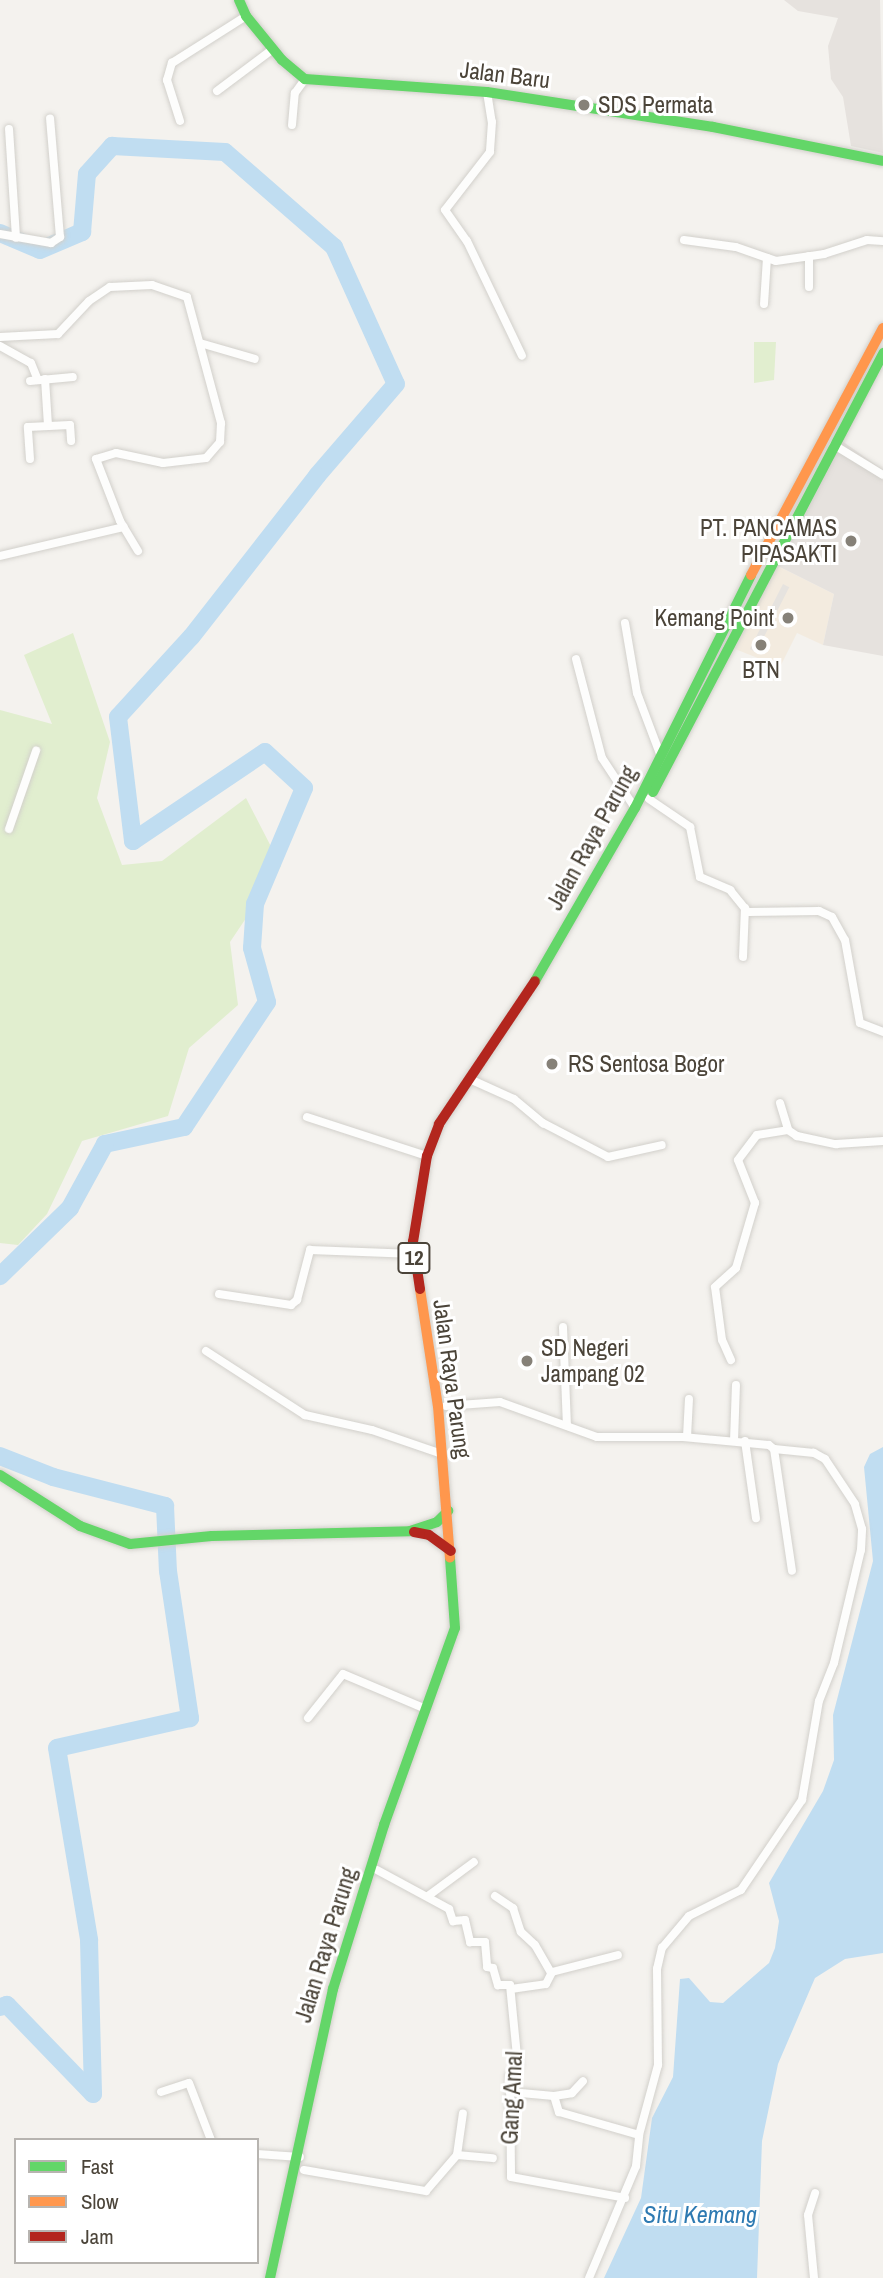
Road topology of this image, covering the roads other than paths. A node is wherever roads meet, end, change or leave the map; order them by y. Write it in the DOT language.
graph roads {
  1 [pos="239,0"];
  2 [pos="248,18"];
  3 [pos="273,49"];
  4 [pos="305,79"];
  5 [pos="218,91"];
  6 [pos="487,92"];
  7 [pos="50,118"];
  8 [pos="180,121"];
  9 [pos="292,125"];
  10 [pos="9,129"];
  11 [pos="883,161"];
  12 [pos="0,234"];
  13 [pos="16,238"];
  14 [pos="684,240"];
  15 [pos="883,241"];
  16 [pos="809,256"];
  17 [pos="767,258"];
  18 [pos="809,287"];
  19 [pos="764,304"];
  20 [pos="883,328"];
  21 [pos="0,337"];
  22 [pos="200,343"];
  23 [pos="0,346"];
  24 [pos="883,353"];
  25 [pos="522,356"];
  26 [pos="255,359"];
  27 [pos="73,377"];
  28 [pos="38,380"];
  29 [pos="48,426"];
  30 [pos="71,442"];
  31 [pos="834,445"];
  32 [pos="30,459"];
  33 [pos="883,475"];
  34 [pos="124,527"];
  35 [pos="138,551"];
  36 [pos="0,556"];
  37 [pos="625,622"];
  38 [pos="576,659"];
  39 [pos="36,751"];
  40 [pos="660,754"];
  41 [pos="649,799"];
  42 [pos="635,808"];
  43 [pos="9,829"];
  44 [pos="745,908"];
  45 [pos="743,957"];
  46 [pos="508,1027"];
  47 [pos="883,1032"];
  48 [pos="474,1081"];
  49 [pos="780,1102"];
  50 [pos="307,1117"];
  51 [pos="788,1129"];
  52 [pos="883,1141"];
  53 [pos="662,1145"];
  54 [pos="428,1156"];
  55 [pos="414,1254"];
  56 [pos="219,1294"];
  57 [pos="563,1327"];
  58 [pos="206,1351"];
  59 [pos="731,1360"];
  60 [pos="736,1385"];
  61 [pos="689,1399"];
  62 [pos="446,1406"];
  63 [pos="568,1425"];
  64 [pos="687,1437"];
  65 [pos="734,1441"];
  66 [pos="745,1441"];
  67 [pos="774,1449"];
  68 [pos="442,1454"];
  69 [pos="0,1475"];
  70 [pos="448,1511"];
  71 [pos="756,1518"];
  72 [pos="410,1531"];
  73 [pos="451,1551"];
  74 [pos="792,1572"];
  75 [pos="426,1709"];
  76 [pos="309,1718"];
  77 [pos="474,1861"];
  78 [pos="377,1870"];
  79 [pos="428,1896"];
  80 [pos="495,1896"];
  81 [pos="618,1955"];
  82 [pos="551,1973"];
  83 [pos="511,1989"];
  84 [pos="583,2081"];
  85 [pos="160,2091"];
  86 [pos="510,2092"];
  87 [pos="554,2096"];
  88 [pos="463,2113"];
  89 [pos="639,2135"];
  90 [pos="210,2138"];
  91 [pos="259,2154"];
  92 [pos="457,2155"];
  93 [pos="300,2157"];
  94 [pos="493,2158"];
  95 [pos="304,2171"];
  96 [pos="815,2193"];
  97 [pos="625,2198"];
  98 [pos="270,2278"];
  99 [pos="279,2278"];
  100 [pos="589,2278"];
  101 [pos="814,2278"];
  1 -- 2 [label="main road"];
  2 -- 3 [label="main road"];
  2 -- 8 [label="street"];
  3 -- 4 [label="main road"];
  3 -- 5 [label="street"];
  4 -- 6 [label="main road, Jalan Baru"];
  4 -- 9 [label="street"];
  6 -- 11 [label="main road, Jalan Baru"];
  6 -- 25 [label="street"];
  7 -- 13 [label="street"];
  10 -- 13 [label="street"];
  12 -- 13 [label="street"];
  14 -- 17 [label="street"];
  15 -- 16 [label="street"];
  16 -- 17 [label="street"];
  16 -- 18 [label="street"];
  17 -- 19 [label="street"];
  20 -- 40 [label="main road, Jalan Raya Parung / 12"];
  21 -- 22 [label="street"];
  22 -- 26 [label="street"];
  22 -- 34 [label="street"];
  23 -- 28 [label="street"];
  24 -- 31 [label="main road, Jalan Raya Parung / 12"];
  27 -- 28 [label="street"];
  28 -- 29 [label="street"];
  29 -- 30 [label="street"];
  29 -- 32 [label="street"];
  31 -- 33 [label="street"];
  31 -- 41 [label="main road, Jalan Raya Parung / 12"];
  34 -- 35 [label="street"];
  34 -- 36 [label="street"];
  37 -- 40 [label="street"];
  38 -- 42 [label="street"];
  39 -- 43 [label="street"];
  40 -- 42 [label="main road, Jalan Raya Parung / 12"];
  41 -- 44 [label="street"];
  41 -- 46 [label="main road, Jalan Raya Parung / 12"];
  42 -- 46 [label="main road, Jalan Raya Parung / 12"];
  44 -- 45 [label="street"];
  44 -- 47 [label="street"];
  46 -- 48 [label="main road, Jalan Raya Parung / 12"];
  46 -- 54 [label="main road, Jalan Raya Parung / 12"];
  48 -- 53 [label="street"];
  48 -- 62 [label="main road, Jalan Raya Parung / 12"];
  49 -- 51 [label="street"];
  50 -- 54 [label="street"];
  51 -- 52 [label="street"];
  51 -- 59 [label="street"];
  54 -- 55 [label="main road, Jalan Raya Parung / 12"];
  55 -- 56 [label="street"];
  55 -- 68 [label="main road, Jalan Raya Parung / 12"];
  57 -- 63 [label="street"];
  58 -- 68 [label="street"];
  60 -- 65 [label="street"];
  61 -- 64 [label="street"];
  62 -- 63 [label="street"];
  62 -- 78 [label="main road, Jalan Raya Parung / 12"];
  63 -- 64 [label="street"];
  64 -- 65 [label="street"];
  65 -- 66 [label="street"];
  66 -- 67 [label="street"];
  66 -- 71 [label="street"];
  67 -- 74 [label="street"];
  67 -- 89 [label="street"];
  68 -- 70 [label="main road, Jalan Raya Parung / 12"];
  69 -- 72 [label="main road"];
  70 -- 72 [label="main road"];
  70 -- 73 [label="main road, Jalan Raya Parung / 12"];
  72 -- 73 [label="main road"];
  73 -- 75 [label="main road, Jalan Raya Parung / 12"];
  75 -- 76 [label="street"];
  75 -- 93 [label="main road, Jalan Raya Parung / 12"];
  77 -- 79 [label="street"];
  78 -- 79 [label="street"];
  78 -- 95 [label="main road, Jalan Raya Parung / 12"];
  79 -- 83 [label="street"];
  80 -- 82 [label="street"];
  81 -- 82 [label="street"];
  82 -- 83 [label="street"];
  83 -- 86 [label="street, Gang Amal"];
  84 -- 87 [label="street"];
  85 -- 90 [label="street"];
  86 -- 87 [label="street"];
  86 -- 97 [label="street, Gang Amal"];
  87 -- 89 [label="street"];
  88 -- 92 [label="street"];
  89 -- 97 [label="street"];
  91 -- 93 [label="street"];
  92 -- 94 [label="street"];
  92 -- 95 [label="street"];
  93 -- 98 [label="main road, Jalan Raya Parung / 12"];
  95 -- 99 [label="main road, Jalan Raya Parung / 12"];
  96 -- 101 [label="street"];
  97 -- 100 [label="street"];
}
